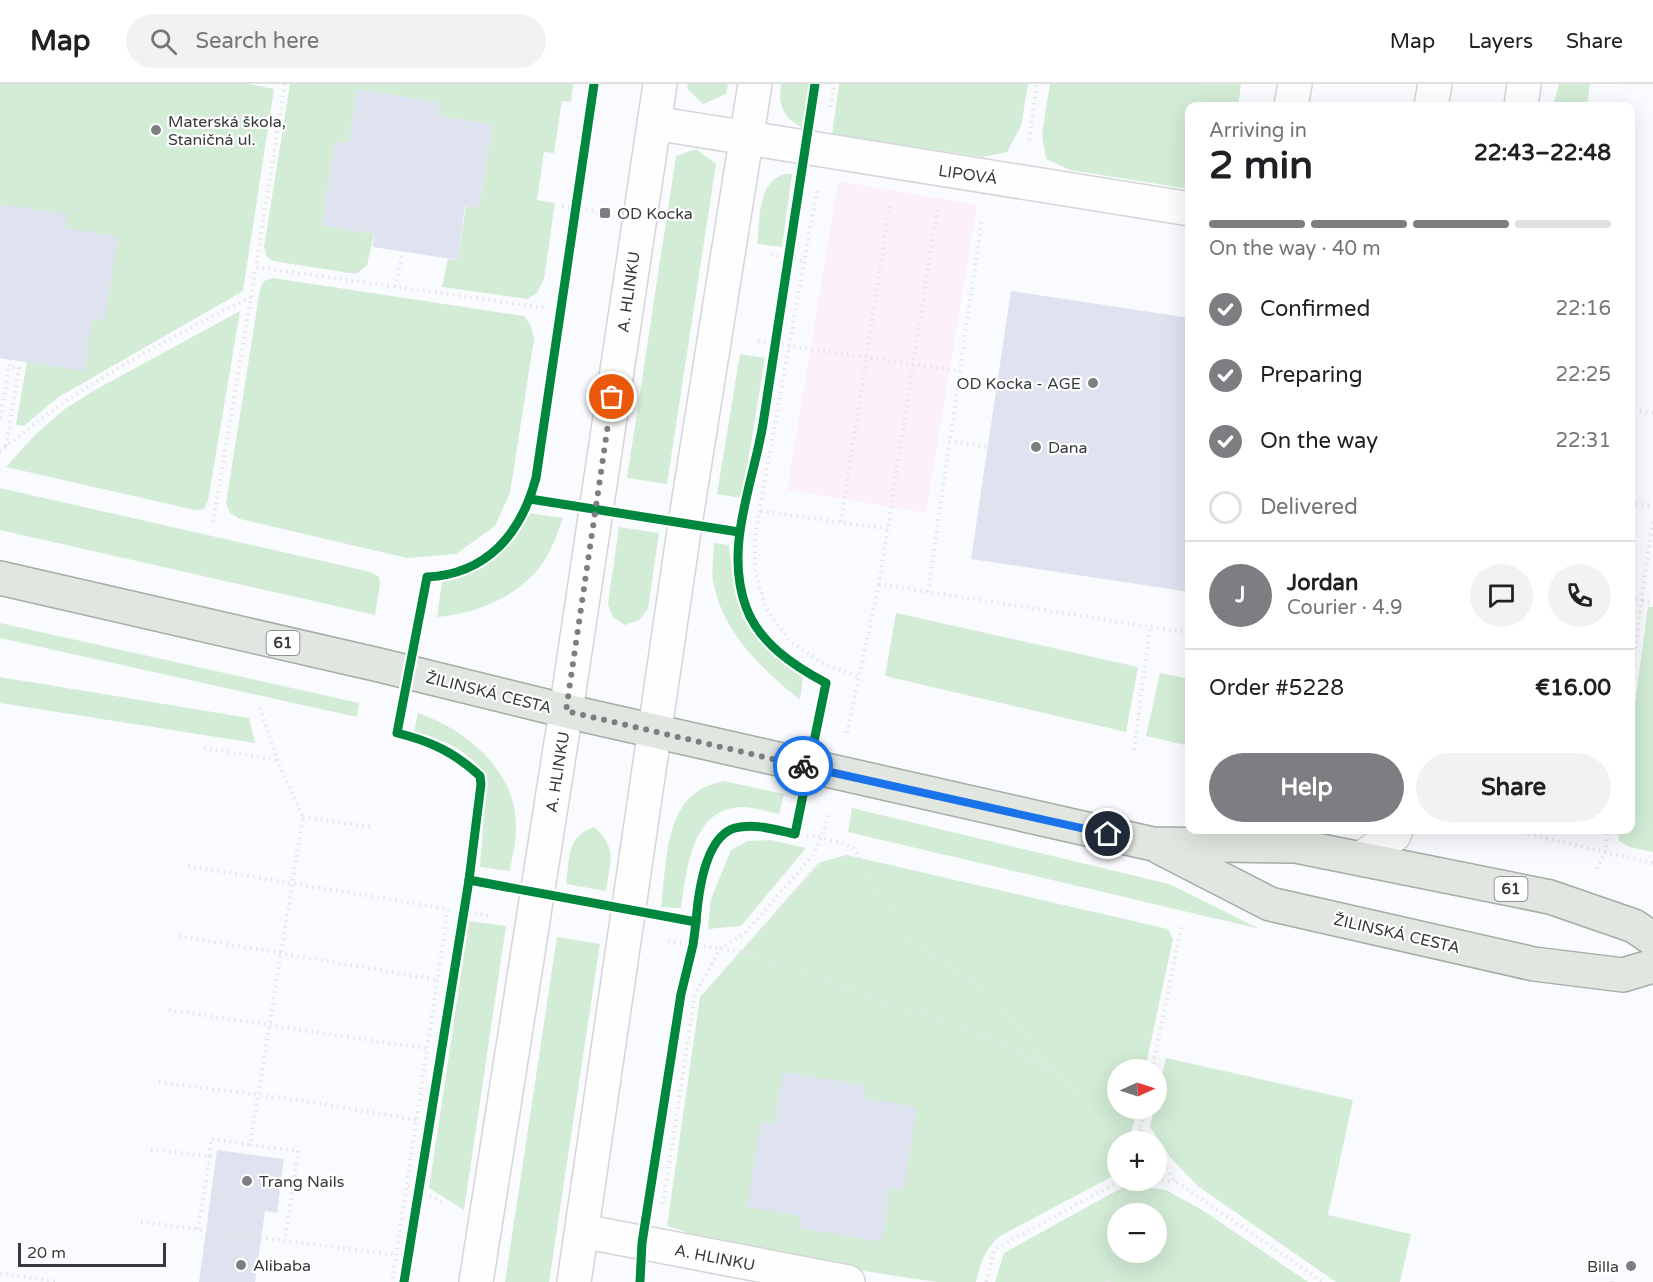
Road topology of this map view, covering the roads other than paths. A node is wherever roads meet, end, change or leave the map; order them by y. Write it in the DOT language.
graph roads {
  1 [pos="660,84"];
  2 [pos="755,84"];
  3 [pos="1295,84"];
  4 [pos="1435,84"];
  5 [pos="1524,84"];
  6 [pos="1292,102"];
  7 [pos="1432,102"];
  8 [pos="1522,102"];
  9 [pos="654,123"];
  10 [pos="746,139"];
  11 [pos="1185,208"];
  12 [pos="0,578"];
  13 [pos="566,711"];
  14 [pos="656,732"];
  15 [pos="1394,834"];
  16 [pos="1153,844"];
  17 [pos="1362,858"];
  18 [pos="1653,939"];
  19 [pos="1653,966"];
  20 [pos="582,1231"];
  21 [pos="476,1282"];
  22 [pos="574,1282"];
  23 [pos="848,1282"];
  1 -- 9 [label="street, A. HLINKU"];
  2 -- 10 [label="street"];
  3 -- 6 [label="street"];
  4 -- 7 [label="street"];
  5 -- 8 [label="street"];
  9 -- 10 [label="street, LIPOVÁ"];
  9 -- 13 [label="street, A. HLINKU"];
  10 -- 11 [label="street, LIPOVÁ"];
  10 -- 14 [label="street"];
  12 -- 13 [label="main road, ŽILINSKÁ CESTA / 61"];
  13 -- 14 [label="main road, ŽILINSKÁ CESTA / 61"];
  13 -- 21 [label="street, A. HLINKU"];
  14 -- 16 [label="main road, ŽILINSKÁ CESTA / 61"];
  14 -- 20 [label="street"];
  15 -- 17 [label="street"];
  16 -- 17 [label="main road, ŽILINSKÁ CESTA / 61"];
  16 -- 19 [label="main road, ŽILINSKÁ CESTA / 61"];
  17 -- 18 [label="main road, ŽILINSKÁ CESTA / 61"];
  20 -- 22 [label="street"];
  20 -- 23 [label="street, A. HLINKU"];
}
